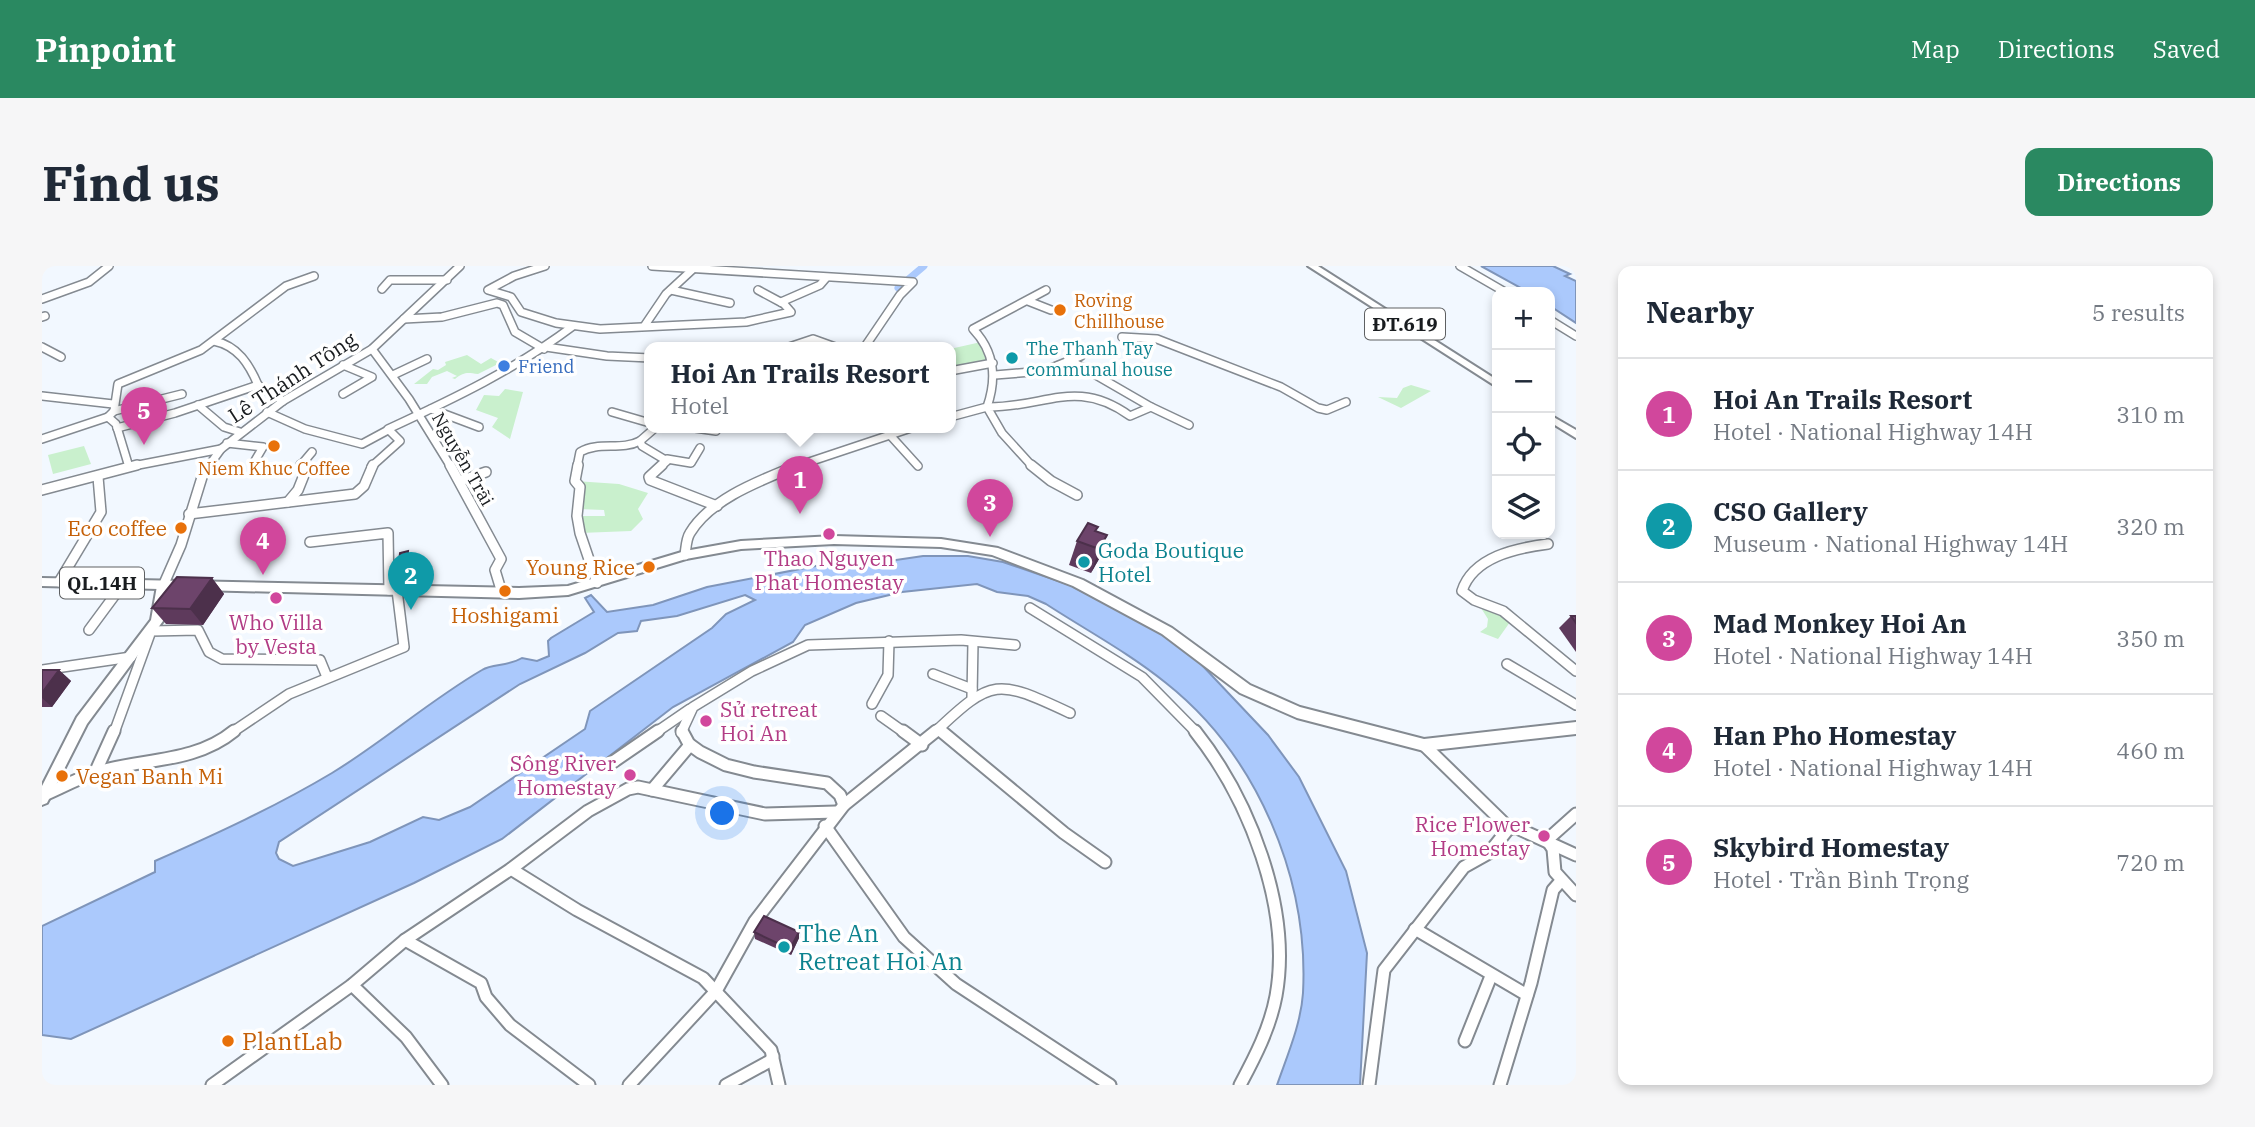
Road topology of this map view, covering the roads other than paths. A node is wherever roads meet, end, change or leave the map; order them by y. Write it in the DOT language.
graph roads {
  1 [pos="109,266"];
  2 [pos="460,266"];
  3 [pos="545,266"];
  4 [pos="652,266"];
  5 [pos="1312,266"];
  6 [pos="1322,266"];
  7 [pos="1460,266"];
  8 [pos="693,269"];
  9 [pos="311,276"];
  10 [pos="826,278"];
  11 [pos="446,281"];
  12 [pos="455,284"];
  13 [pos="1496,287"];
  14 [pos="382,289"];
  15 [pos="671,290"];
  16 [pos="758,290"];
  17 [pos="1046,290"];
  18 [pos="42,299"];
  19 [pos="781,302"];
  20 [pos="1028,302"];
  21 [pos="730,303"];
  22 [pos="1051,310"];
  23 [pos="404,320"];
  24 [pos="1555,323"];
  25 [pos="645,325"];
  26 [pos="573,326"];
  27 [pos="1576,336"];
  28 [pos="1122,337"];
  29 [pos="214,341"];
  30 [pos="804,342"];
  31 [pos="821,342"];
  32 [pos="869,342"];
  33 [pos="42,347"];
  34 [pos="545,348"];
  35 [pos="372,349"];
  36 [pos="1081,356"];
  37 [pos="61,358"];
  38 [pos="644,358"];
  39 [pos="427,359"];
  40 [pos="1068,359"];
  41 [pos="993,363"];
  42 [pos="343,365"];
  43 [pos="956,370"];
  44 [pos="1492,373"];
  45 [pos="393,375"];
  46 [pos="995,376"];
  47 [pos="1492,381"];
  48 [pos="258,385"];
  49 [pos="182,394"];
  50 [pos="344,394"];
  51 [pos="42,396"];
  52 [pos="283,401"];
  53 [pos="1346,402"];
  54 [pos="198,405"];
  55 [pos="987,407"];
  56 [pos="1151,407"];
  57 [pos="431,409"];
  58 [pos="111,410"];
  59 [pos="267,412"];
  60 [pos="612,412"];
  61 [pos="1554,413"];
  62 [pos="418,414"];
  63 [pos="956,415"];
  64 [pos="644,421"];
  65 [pos="1555,421"];
  66 [pos="1189,425"];
  67 [pos="479,427"];
  68 [pos="117,428"];
  69 [pos="1576,428"];
  70 [pos="387,430"];
  71 [pos="240,432"];
  72 [pos="649,433"];
  73 [pos="893,433"];
  74 [pos="889,434"];
  75 [pos="1576,435"];
  76 [pos="42,439"];
  77 [pos="640,441"];
  78 [pos="224,446"];
  79 [pos="700,448"];
  80 [pos="312,452"];
  81 [pos="667,459"];
  82 [pos="253,464"];
  83 [pos="918,466"];
  84 [pos="129,467"];
  85 [pos="486,472"];
  86 [pos="98,477"];
  87 [pos="460,481"];
  88 [pos="42,490"];
  89 [pos="1077,495"];
  90 [pos="288,502"];
  91 [pos="717,506"];
  92 [pos="190,514"];
  93 [pos="310,542"];
  94 [pos="1548,544"];
  95 [pos="685,555"];
  96 [pos="42,582"];
  97 [pos="59,582"];
  98 [pos="597,583"];
  99 [pos="123,584"];
  100 [pos="163,586"];
  101 [pos="393,590"];
  102 [pos="502,593"];
  103 [pos="1030,608"];
  104 [pos="89,630"];
  105 [pos="151,631"];
  106 [pos="889,641"];
  107 [pos="973,642"];
  108 [pos="1015,645"];
  109 [pos="131,657"];
  110 [pos="1507,664"];
  111 [pos="42,670"];
  112 [pos="1576,671"];
  113 [pos="933,674"];
  114 [pos="327,677"];
  115 [pos="972,693"];
  116 [pos="872,704"];
  117 [pos="1576,705"];
  118 [pos="693,706"];
  119 [pos="1070,713"];
  120 [pos="881,716"];
  121 [pos="939,729"];
  122 [pos="1574,731"];
  123 [pos="690,745"];
  124 [pos="922,745"];
  125 [pos="1424,745"];
  126 [pos="607,766"];
  127 [pos="95,773"];
  128 [pos="652,790"];
  129 [pos="43,797"];
  130 [pos="840,808"];
  131 [pos="1576,814"];
  132 [pos="825,826"];
  133 [pos="1509,828"];
  134 [pos="1547,840"];
  135 [pos="1576,855"];
  136 [pos="1105,862"];
  137 [pos="511,869"];
  138 [pos="1560,882"];
  139 [pos="1576,895"];
  140 [pos="1415,929"];
  141 [pos="405,940"];
  142 [pos="1491,976"];
  143 [pos="352,985"];
  144 [pos="716,991"];
  145 [pos="1527,995"];
  146 [pos="1465,1041"];
  147 [pos="772,1056"];
  148 [pos="212,1085"];
  149 [pos="442,1085"];
  150 [pos="589,1085"];
  151 [pos="629,1085"];
  152 [pos="726,1085"];
  153 [pos="779,1085"];
  154 [pos="1110,1085"];
  155 [pos="1240,1085"];
  156 [pos="1369,1085"];
  157 [pos="1500,1085"];
  1 -- 18 [label="street"];
  2 -- 11 [label="street, Lê Thánh Tông"];
  3 -- 26 [label="street"];
  4 -- 8 [label="street"];
  5 -- 47 [label="main road, ĐT.619"];
  6 -- 44 [label="main road, ĐT.619"];
  7 -- 13 [label="street"];
  8 -- 10 [label="street"];
  8 -- 15 [label="street"];
  9 -- 29 [label="street"];
  10 -- 19 [label="street"];
  10 -- 32 [label="street"];
  11 -- 12 [label="street"];
  11 -- 14 [label="street"];
  11 -- 23 [label="street, Lê Thánh Tông"];
  15 -- 21 [label="street"];
  15 -- 25 [label="street"];
  16 -- 19 [label="street"];
  17 -- 20 [label="street"];
  19 -- 25 [label="street"];
  20 -- 22 [label="street"];
  20 -- 41 [label="street"];
  23 -- 34 [label="street"];
  23 -- 35 [label="street, Lê Thánh Tông"];
  24 -- 27 [label="street"];
  25 -- 26 [label="street"];
  26 -- 34 [label="street"];
  28 -- 53 [label="street"];
  29 -- 48 [label="street"];
  29 -- 58 [label="street"];
  30 -- 31 [label="street"];
  33 -- 37 [label="street"];
  34 -- 38 [label="street"];
  34 -- 57 [label="street"];
  35 -- 42 [label="street, Lê Thánh Tông"];
  35 -- 45 [label="street, Nguyễn Trãi"];
  36 -- 40 [label="street"];
  39 -- 45 [label="street"];
  40 -- 46 [label="street"];
  40 -- 56 [label="street"];
  41 -- 43 [label="street"];
  41 -- 46 [label="street"];
  42 -- 50 [label="street"];
  42 -- 52 [label="street, Lê Thánh Tông"];
  45 -- 62 [label="street, Nguyễn Trãi"];
  46 -- 55 [label="street"];
  48 -- 52 [label="street"];
  48 -- 54 [label="street"];
  49 -- 58 [label="street"];
  51 -- 58 [label="street"];
  52 -- 59 [label="street, Lê Thánh Tông"];
  54 -- 68 [label="street"];
  54 -- 71 [label="street"];
  55 -- 56 [label="street"];
  55 -- 63 [label="street"];
  55 -- 89 [label="street"];
  56 -- 66 [label="street"];
  57 -- 62 [label="street"];
  57 -- 67 [label="street"];
  58 -- 68 [label="street"];
  58 -- 76 [label="street"];
  59 -- 70 [label="street"];
  59 -- 71 [label="street, Lê Thánh Tông"];
  60 -- 64 [label="street"];
  61 -- 69 [label="main road"];
  62 -- 70 [label="street"];
  62 -- 87 [label="street, Nguyễn Trãi"];
  65 -- 75 [label="main road"];
  68 -- 84 [label="street"];
  70 -- 90 [label="street"];
  71 -- 78 [label="street, Lê Thánh Tông"];
  72 -- 77 [label="street"];
  73 -- 74 [label="street"];
  74 -- 83 [label="street"];
  74 -- 91 [label="street"];
  77 -- 81 [label="street"];
  77 -- 98 [label="street"];
  78 -- 82 [label="street"];
  78 -- 84 [label="street"];
  78 -- 92 [label="street, Lê Thánh Tông"];
  79 -- 81 [label="street"];
  80 -- 90 [label="street"];
  81 -- 91 [label="street"];
  84 -- 86 [label="street"];
  85 -- 87 [label="street"];
  86 -- 88 [label="street"];
  86 -- 97 [label="street"];
  87 -- 102 [label="street, Nguyễn Trãi"];
  90 -- 92 [label="street"];
  91 -- 95 [label="street"];
  92 -- 100 [label="street, Lê Thánh Tông"];
  93 -- 101 [label="street"];
  94 -- 112 [label="street"];
  95 -- 98 [label="main road, QL.14H"];
  95 -- 125 [label="main road, QL.14H"];
  96 -- 97 [label="main road, QL.14H"];
  97 -- 99 [label="main road, QL.14H"];
  98 -- 102 [label="main road, QL.14H"];
  99 -- 100 [label="main road, QL.14H"];
  99 -- 104 [label="street"];
  100 -- 101 [label="main road, QL.14H"];
  100 -- 105 [label="street, Lê Thánh Tông"];
  101 -- 102 [label="main road, QL.14H"];
  101 -- 114 [label="street"];
  103 -- 155 [label="street"];
  105 -- 109 [label="street, Lê Thánh Tông"];
  105 -- 114 [label="street"];
  105 -- 127 [label="street"];
  106 -- 107 [label="street"];
  106 -- 116 [label="street"];
  106 -- 118 [label="street"];
  107 -- 108 [label="street"];
  107 -- 115 [label="street"];
  109 -- 111 [label="street"];
  109 -- 129 [label="street, Lê Thánh Tông"];
  110 -- 117 [label="street"];
  113 -- 115 [label="street"];
  114 -- 127 [label="street"];
  115 -- 119 [label="street"];
  115 -- 121 [label="street"];
  118 -- 123 [label="street"];
  118 -- 126 [label="street"];
  120 -- 124 [label="street"];
  121 -- 124 [label="street"];
  121 -- 136 [label="street"];
  122 -- 125 [label="main road, QL.14H"];
  123 -- 128 [label="street"];
  123 -- 130 [label="street"];
  124 -- 130 [label="street"];
  125 -- 133 [label="street"];
  127 -- 129 [label="street"];
  128 -- 130 [label="street"];
  128 -- 137 [label="street"];
  130 -- 132 [label="street"];
  131 -- 134 [label="street"];
  132 -- 144 [label="street"];
  132 -- 154 [label="street"];
  133 -- 134 [label="street"];
  133 -- 140 [label="street"];
  134 -- 135 [label="street"];
  134 -- 138 [label="street"];
  137 -- 141 [label="street"];
  137 -- 144 [label="street"];
  138 -- 139 [label="street"];
  138 -- 145 [label="street"];
  140 -- 142 [label="street"];
  140 -- 156 [label="street"];
  141 -- 143 [label="street"];
  141 -- 150 [label="street"];
  142 -- 145 [label="street"];
  142 -- 146 [label="street"];
  143 -- 148 [label="street"];
  143 -- 149 [label="street"];
  144 -- 147 [label="street"];
  144 -- 151 [label="street"];
  145 -- 157 [label="street"];
  147 -- 152 [label="street"];
  147 -- 153 [label="street"];
}
